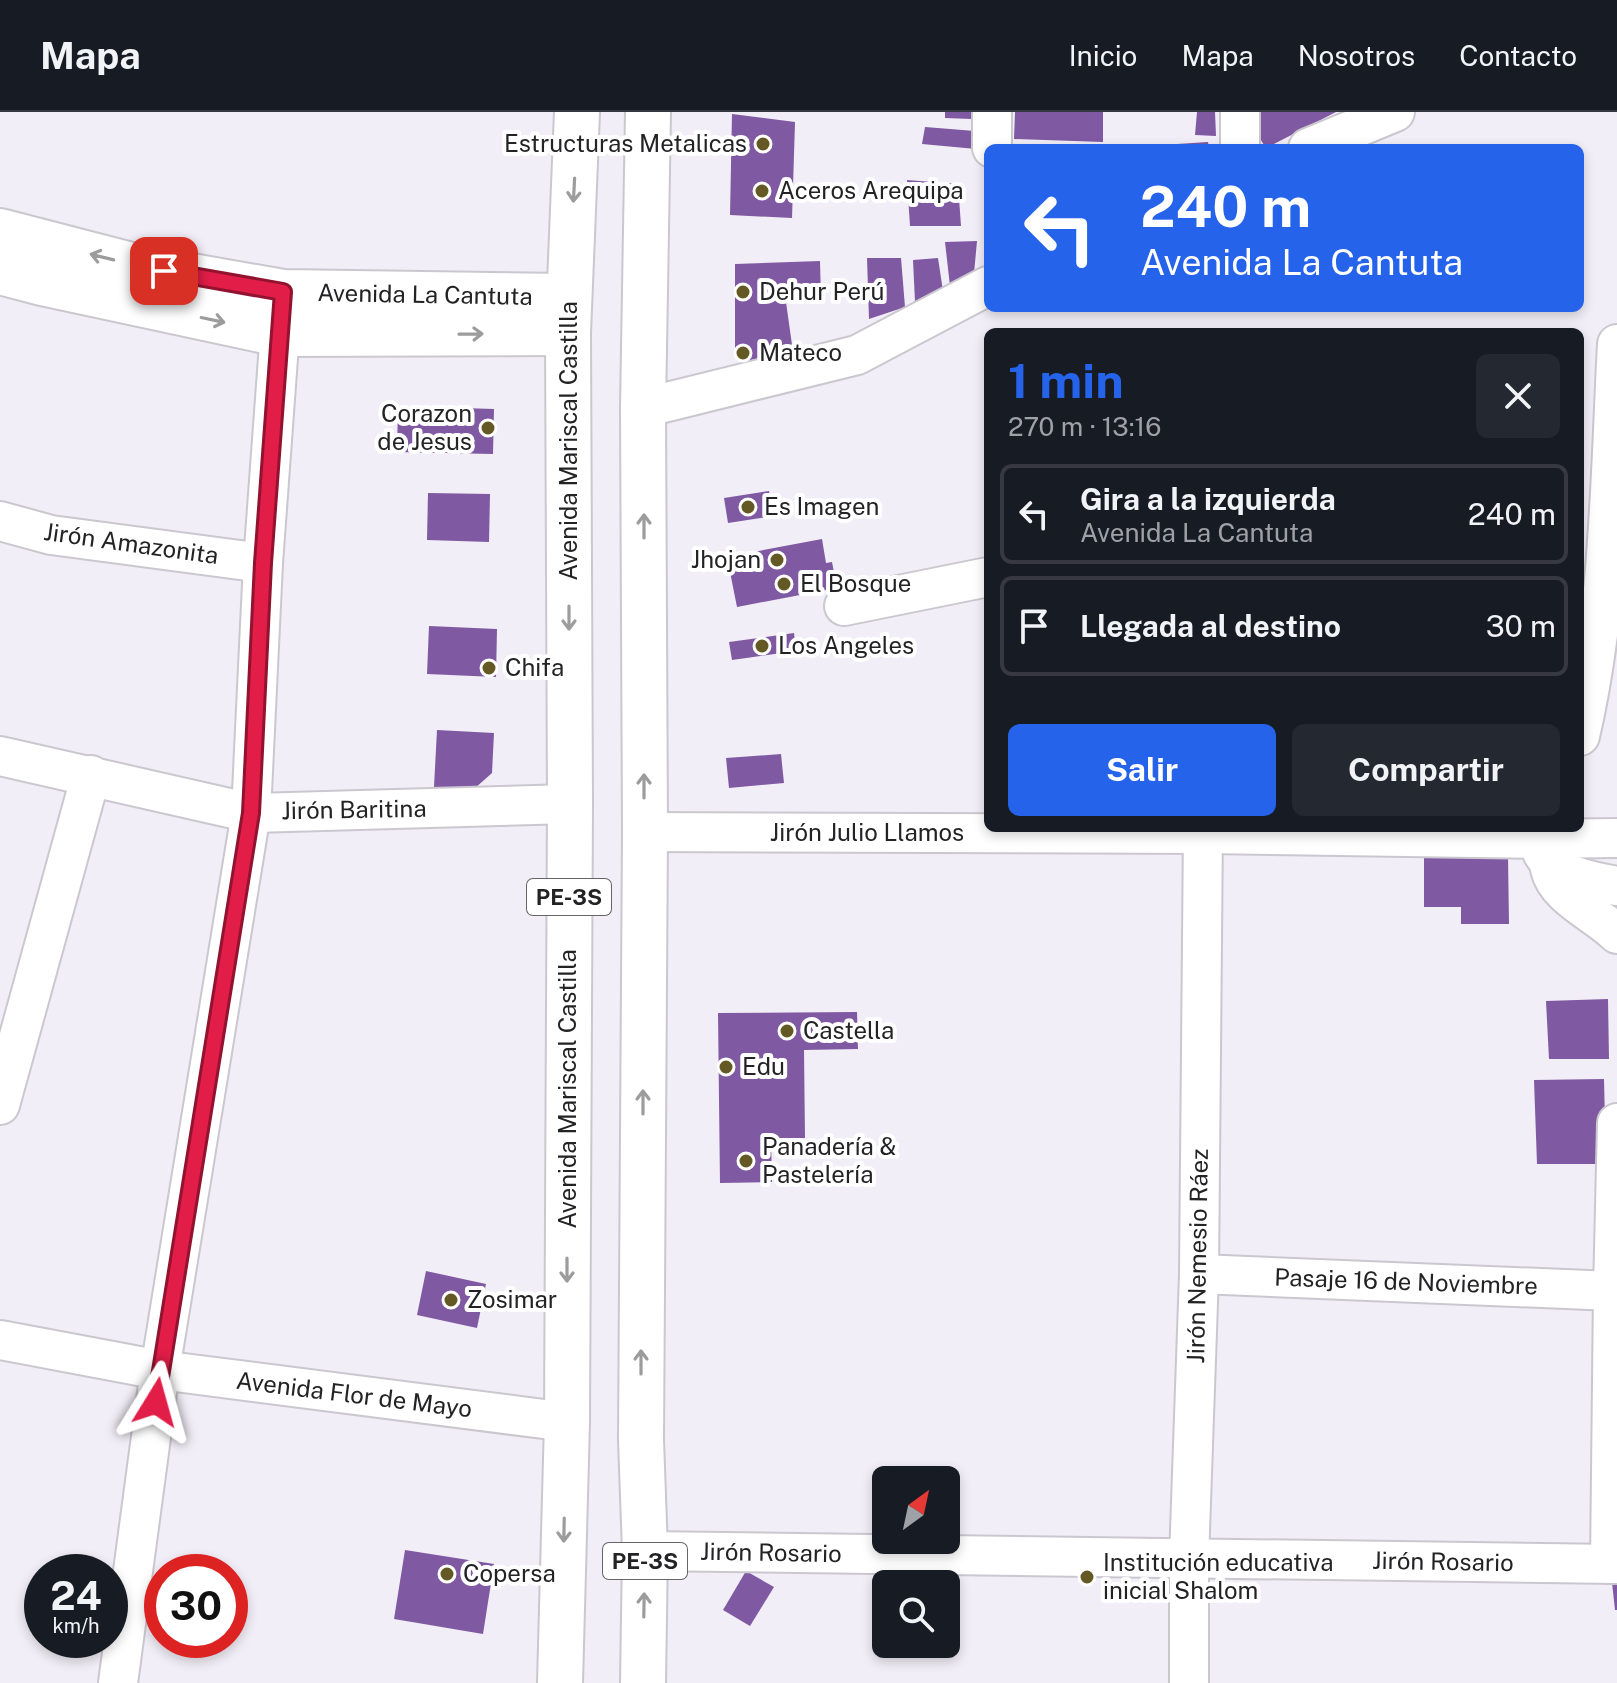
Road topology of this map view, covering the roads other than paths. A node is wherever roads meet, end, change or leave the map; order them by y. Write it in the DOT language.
graph roads {
  1 [pos="577,112"];
  2 [pos="648,112"];
  3 [pos="992,112"];
  4 [pos="1240,112"];
  5 [pos="1395,112"];
  6 [pos="992,144"];
  7 [pos="1240,144"];
  8 [pos="1318,144"];
  9 [pos="0,231"];
  10 [pos="0,272"];
  11 [pos="984,288"];
  12 [pos="281,313"];
  13 [pos="569,314"];
  14 [pos="1617,344"];
  15 [pos="643,408"];
  16 [pos="0,521"];
  17 [pos="263,563"];
  18 [pos="984,578"];
  19 [pos="844,606"];
  20 [pos="1584,713"];
  21 [pos="0,756"];
  22 [pos="91,775"];
  23 [pos="570,804"];
  24 [pos="251,813"];
  25 [pos="984,831"];
  26 [pos="645,832"];
  27 [pos="1204,832"];
  28 [pos="1232,832"];
  29 [pos="1617,838"];
  30 [pos="1543,843"];
  31 [pos="1617,886"];
  32 [pos="1617,933"];
  33 [pos="0,1105"];
  34 [pos="1617,1141"];
  35 [pos="1199,1274"];
  36 [pos="1613,1291"];
  37 [pos="0,1340"];
  38 [pos="160,1370"];
  39 [pos="567,1422"];
  40 [pos="645,1551"];
  41 [pos="1189,1559"];
  42 [pos="1614,1564"];
  43 [pos="118,1683"];
  44 [pos="560,1683"];
  45 [pos="643,1683"];
  46 [pos="1189,1683"];
  1 -- 13 [label="main road, Avenida Mariscal Castilla / PE-3S, one-way"];
  2 -- 15 [label="main road, PE-3S"];
  3 -- 6 [label="street"];
  4 -- 7 [label="street"];
  5 -- 8 [label="street"];
  12 -- 9 [label="main road, Avenida La Cantuta, one-way"];
  10 -- 12 [label="main road, Avenida La Cantuta, one-way"];
  11 -- 15 [label="street"];
  12 -- 13 [label="main road, Avenida La Cantuta"];
  12 -- 17 [label="street"];
  13 -- 23 [label="main road, Avenida Mariscal Castilla / PE-3S, one-way"];
  14 -- 20 [label="street"];
  26 -- 15 [label="main road, PE-3S, one-way"];
  16 -- 17 [label="street, Jirón Amazonita"];
  17 -- 24 [label="street"];
  18 -- 19 [label="street"];
  21 -- 22 [label="street, Jirón Baritina"];
  22 -- 24 [label="street, Jirón Baritina"];
  22 -- 33 [label="street"];
  23 -- 24 [label="street, Jirón Baritina"];
  23 -- 39 [label="main road, Avenida Mariscal Castilla / PE-3S, one-way"];
  24 -- 38 [label="street"];
  25 -- 26 [label="street, Jirón Julio Llamos"];
  40 -- 26 [label="main road, PE-3S, one-way"];
  27 -- 35 [label="street, Jirón Nemesio Ráez"];
  28 -- 30 [label="street, Jirón Julio Llamos"];
  29 -- 30 [label="street, Jirón Julio Llamos"];
  30 -- 31 [label="street"];
  30 -- 32 [label="street"];
  34 -- 36 [label="street"];
  35 -- 36 [label="street, Pasaje 16 de Noviembre"];
  35 -- 41 [label="street, Jirón Nemesio Ráez"];
  36 -- 42 [label="street"];
  37 -- 38 [label="street, Avenida Flor de Mayo"];
  38 -- 39 [label="street, Avenida Flor de Mayo"];
  38 -- 43 [label="street"];
  39 -- 44 [label="main road, Avenida Mariscal Castilla / PE-3S, one-way"];
  40 -- 41 [label="street, Jirón Rosario"];
  45 -- 40 [label="main road, PE-3S, one-way"];
  41 -- 42 [label="street, Jirón Rosario"];
  41 -- 46 [label="street, Jirón Nemesio Ráez"];
}
